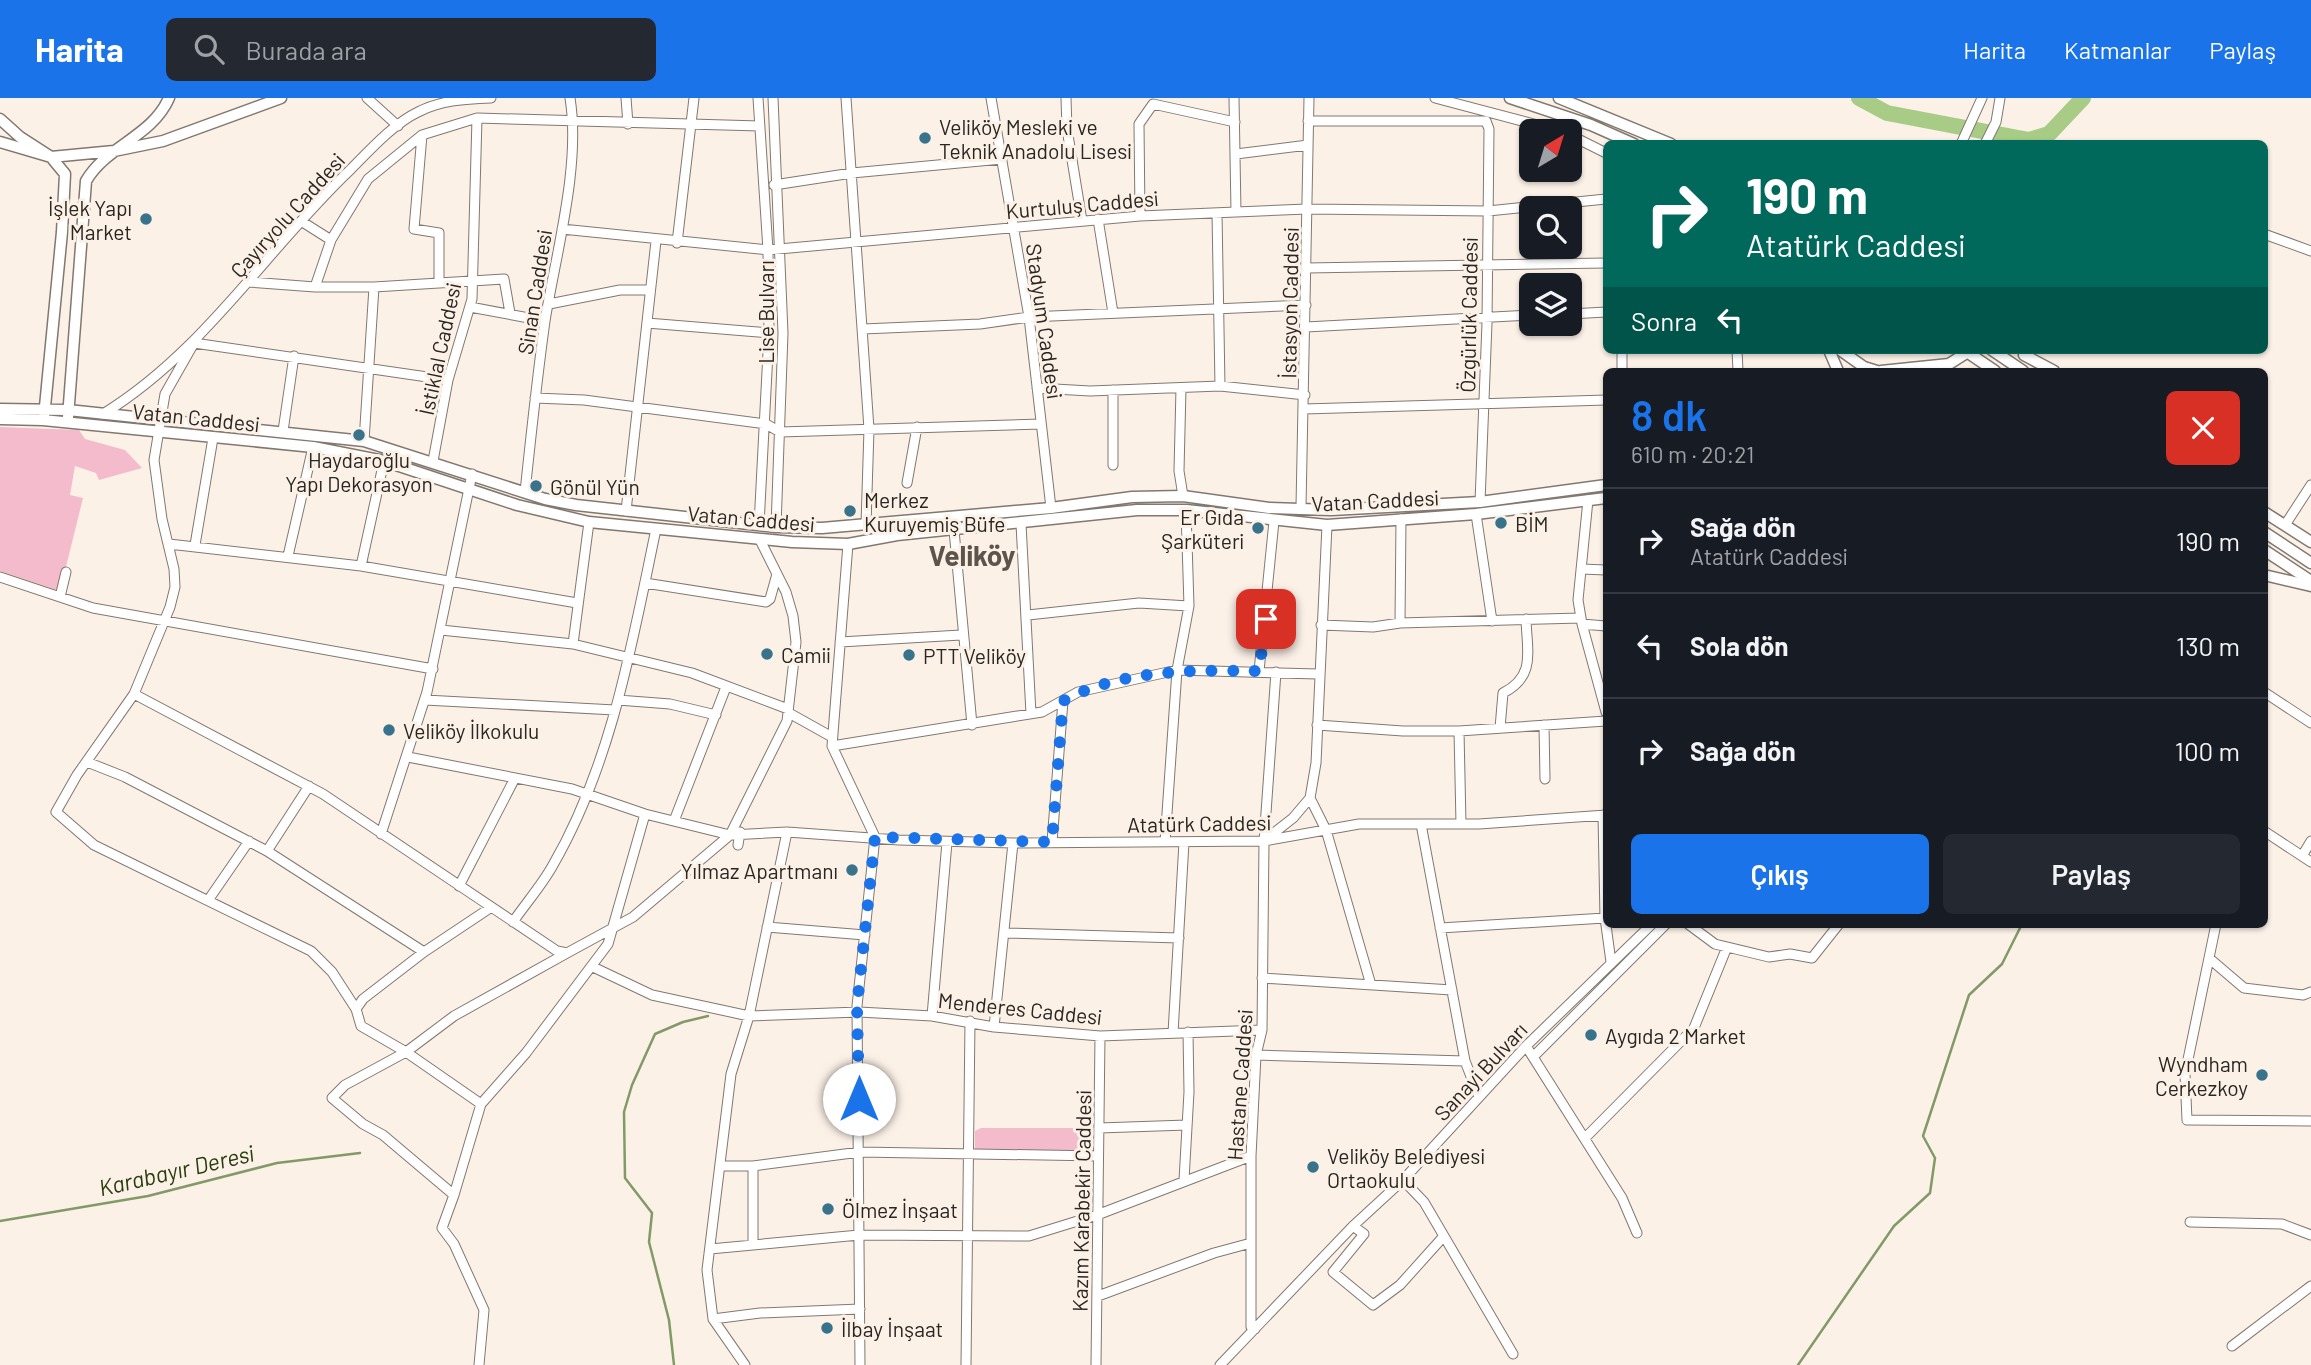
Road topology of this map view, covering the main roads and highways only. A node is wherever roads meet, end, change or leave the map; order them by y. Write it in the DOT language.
graph roads {
  1 [pos="169,98"];
  2 [pos="281,98"];
  3 [pos="1510,98"];
  4 [pos="1559,98"];
  5 [pos="0,119"];
  6 [pos="1625,140"];
  7 [pos="1662,140"];
  8 [pos="0,142"];
  9 [pos="114,151"];
  10 [pos="51,157"];
  11 [pos="1846,354"];
  12 [pos="1964,354"];
  13 [pos="1972,354"];
  14 [pos="1998,354"];
  15 [pos="2024,354"];
  16 [pos="2025,354"];
  17 [pos="1868,368"];
  18 [pos="1909,368"];
  19 [pos="1991,368"];
  20 [pos="2019,368"];
  21 [pos="2040,368"];
  22 [pos="2049,368"];
  23 [pos="0,409"];
  24 [pos="68,410"];
  25 [pos="44,415"];
  26 [pos="0,419"];
  27 [pos="68,423"];
  28 [pos="1603,485"];
  29 [pos="1603,498"];
  30 [pos="1315,509"];
  31 [pos="2268,515"];
  32 [pos="1314,524"];
  33 [pos="2268,535"];
  34 [pos="2311,542"];
  35 [pos="2268,553"];
  36 [pos="2311,563"];
  37 [pos="2268,576"];
  38 [pos="2311,584"];
  1 -- 9 [label="main road"];
  2 -- 9 [label="main road"];
  3 -- 6 [label="main road"];
  4 -- 7 [label="main road"];
  5 -- 10 [label="main road"];
  8 -- 10 [label="main road"];
  9 -- 10 [label="main road"];
  9 -- 24 [label="main road"];
  10 -- 25 [label="main road"];
  11 -- 17 [label="main road"];
  12 -- 18 [label="main road"];
  13 -- 19 [label="main road"];
  14 -- 20 [label="main road"];
  15 -- 21 [label="main road"];
  16 -- 22 [label="main road"];
  23 -- 25 [label="main road"];
  24 -- 25 [label="main road, Vatan Caddesi"];
  24 -- 27 [label="main road"];
  24 -- 30 [label="main road, Vatan Caddesi"];
  25 -- 26 [label="main road"];
  25 -- 27 [label="main road, Vatan Caddesi"];
  27 -- 32 [label="main road, Vatan Caddesi"];
  28 -- 30 [label="main road, Vatan Caddesi"];
  29 -- 32 [label="main road, Vatan Caddesi"];
  30 -- 32 [label="main road"];
  31 -- 34 [label="main road"];
  33 -- 36 [label="main road"];
  35 -- 38 [label="main road"];
  37 -- 38 [label="main road"];
}
